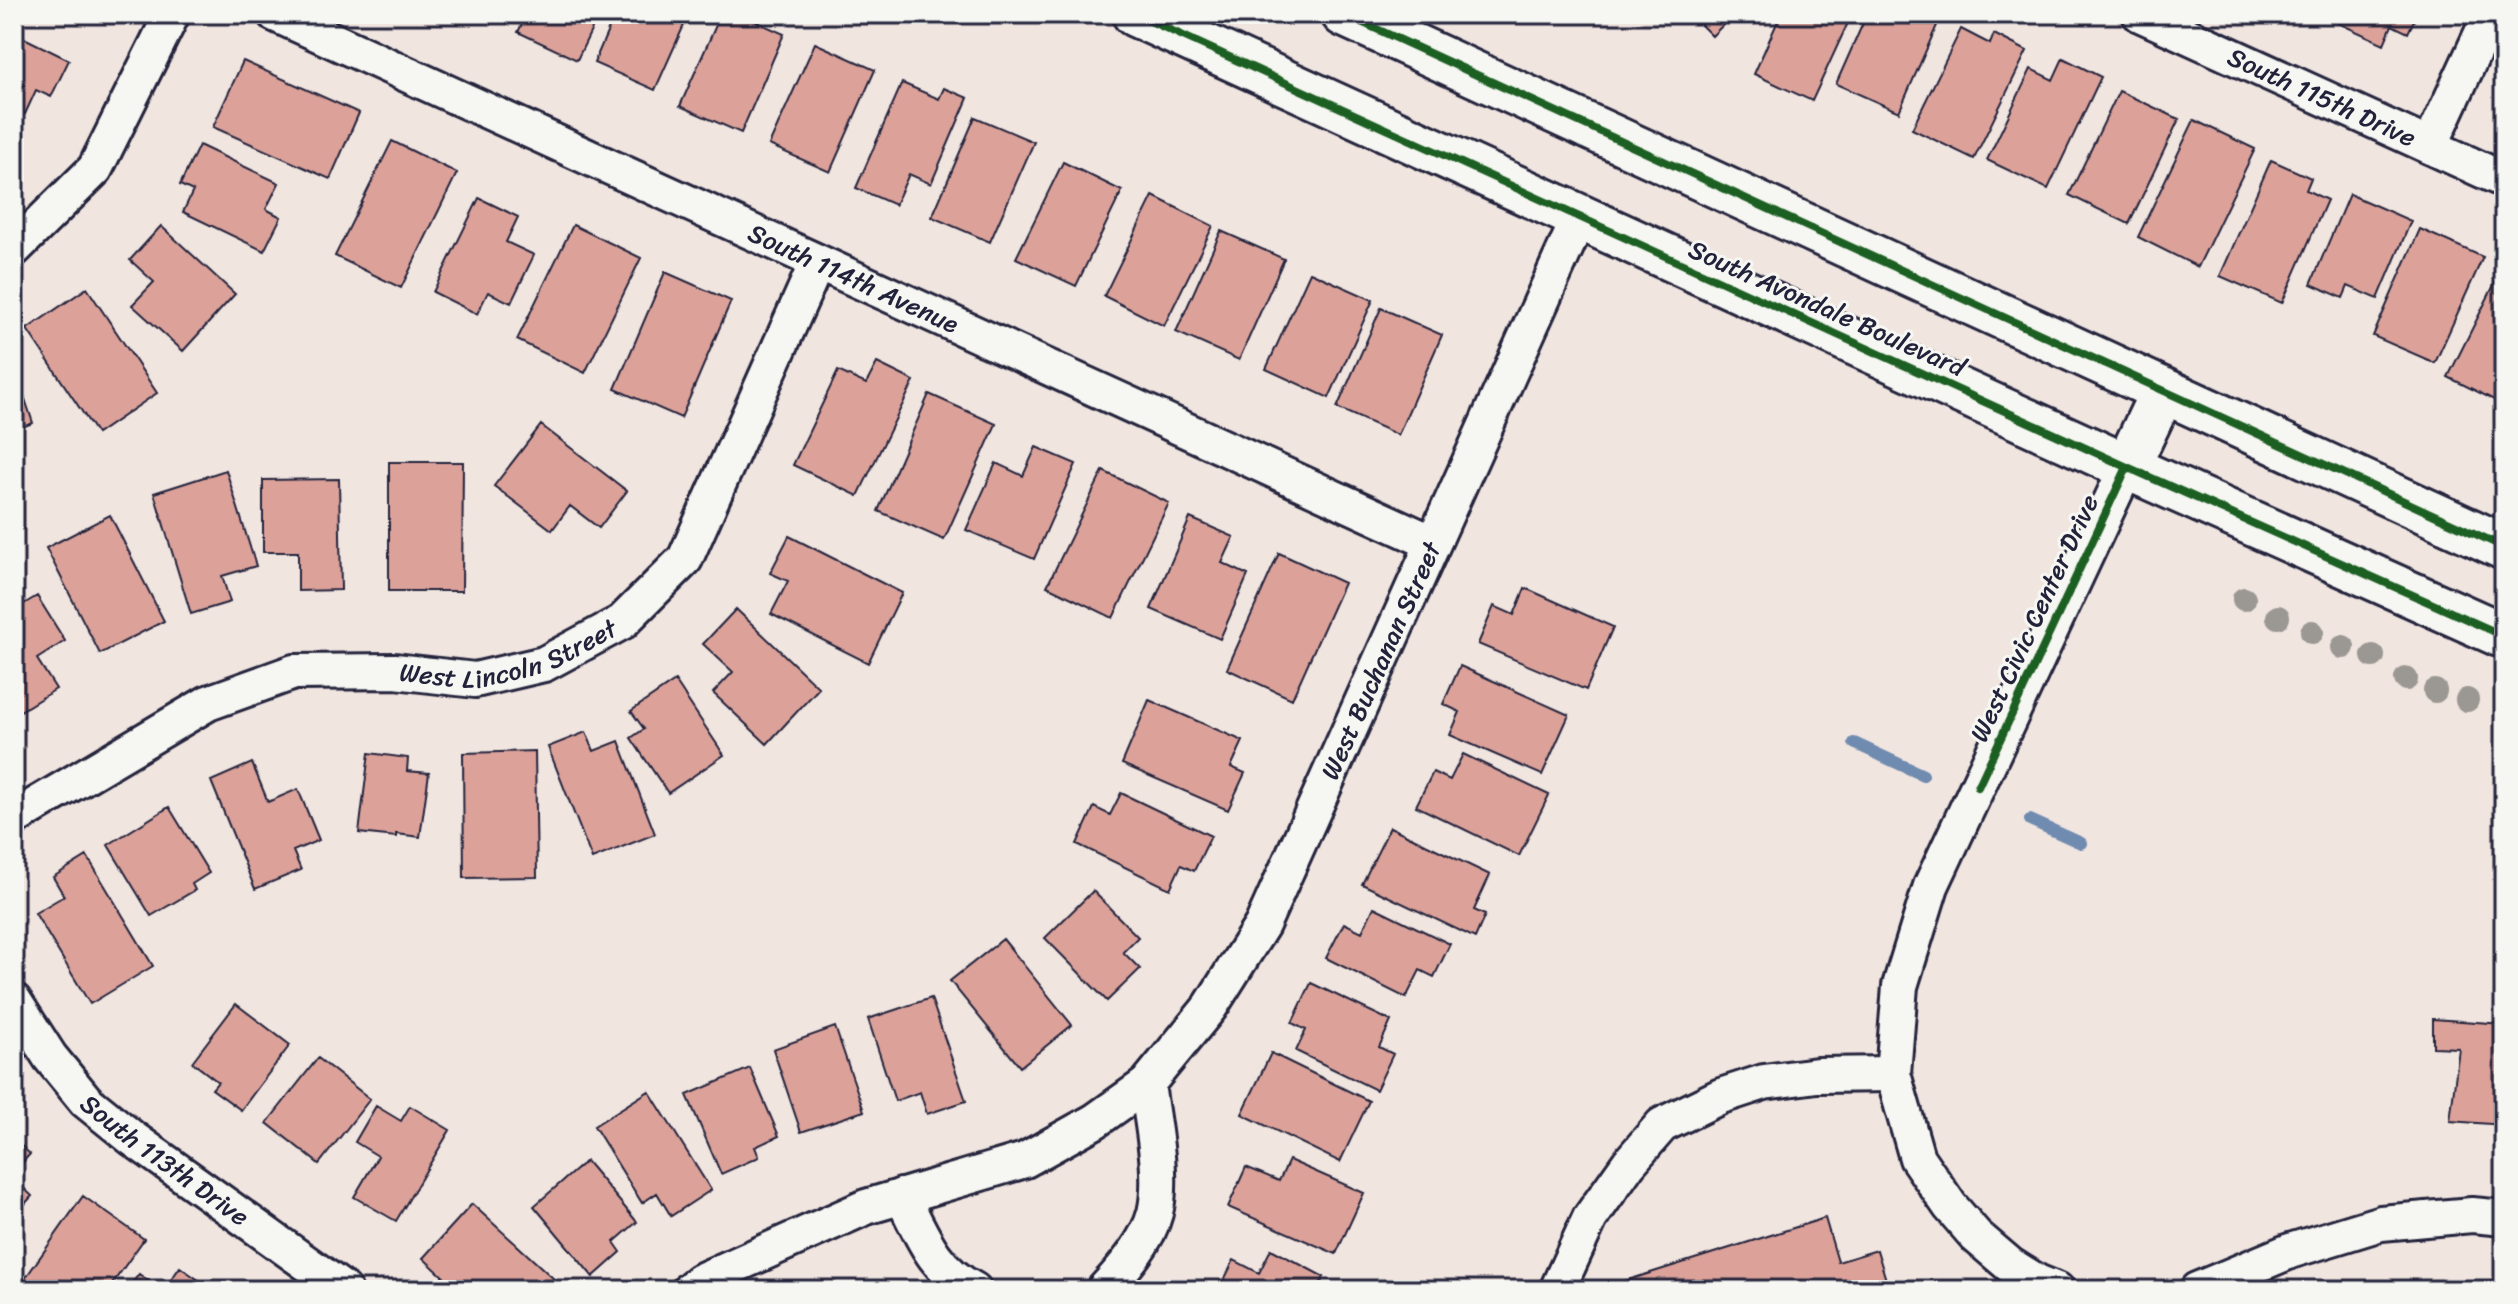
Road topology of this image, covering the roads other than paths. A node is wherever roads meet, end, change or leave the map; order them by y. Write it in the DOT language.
graph roads {
  1 [pos="172,14"];
  2 [pos="275,14"];
  3 [pos="1135,14"];
  4 [pos="1344,14"];
  5 [pos="2140,14"];
  6 [pos="2491,14"];
  7 [pos="2430,146"];
  8 [pos="2504,180"];
  9 [pos="1579,218"];
  10 [pos="14,249"];
  11 [pos="817,263"];
  12 [pos="2163,391"];
  13 [pos="2127,467"];
  14 [pos="1433,543"];
  15 [pos="2504,547"];
  16 [pos="2504,636"];
  17 [pos="14,818"];
  18 [pos="14,1001"];
  19 [pos="1893,1074"];
  20 [pos="1147,1084"];
  21 [pos="902,1196"];
  22 [pos="2504,1218"];
  23 [pos="344,1290"];
  24 [pos="689,1290"];
  25 [pos="974,1290"];
  26 [pos="1104,1290"];
  27 [pos="1557,1290"];
  28 [pos="2057,1290"];
  29 [pos="2197,1290"];
  1 -- 10 [label="street"];
  2 -- 11 [label="street, South 114th Avenue"];
  3 -- 9 [label="main road, South Avondale Boulevard"];
  4 -- 12 [label="main road"];
  5 -- 7 [label="street, South 115th Drive"];
  6 -- 7 [label="street"];
  7 -- 8 [label="street, South 115th Drive"];
  9 -- 13 [label="main road, South Avondale Boulevard"];
  9 -- 14 [label="street, West Buchanan Street"];
  11 -- 14 [label="street, South 114th Avenue"];
  11 -- 17 [label="street, West Lincoln Street"];
  12 -- 13 [label="main road"];
  12 -- 15 [label="main road"];
  13 -- 16 [label="main road, South Avondale Boulevard"];
  13 -- 19 [label="street, West Civic Center Drive"];
  14 -- 20 [label="street, West Buchanan Street"];
  18 -- 23 [label="street, South 113th Drive"];
  19 -- 27 [label="street"];
  19 -- 28 [label="street, West Civic Center Drive"];
  20 -- 21 [label="street, West Buchanan Street"];
  20 -- 26 [label="street"];
  21 -- 24 [label="street, West Buchanan Street"];
  21 -- 25 [label="street"];
  22 -- 29 [label="street"];
}
